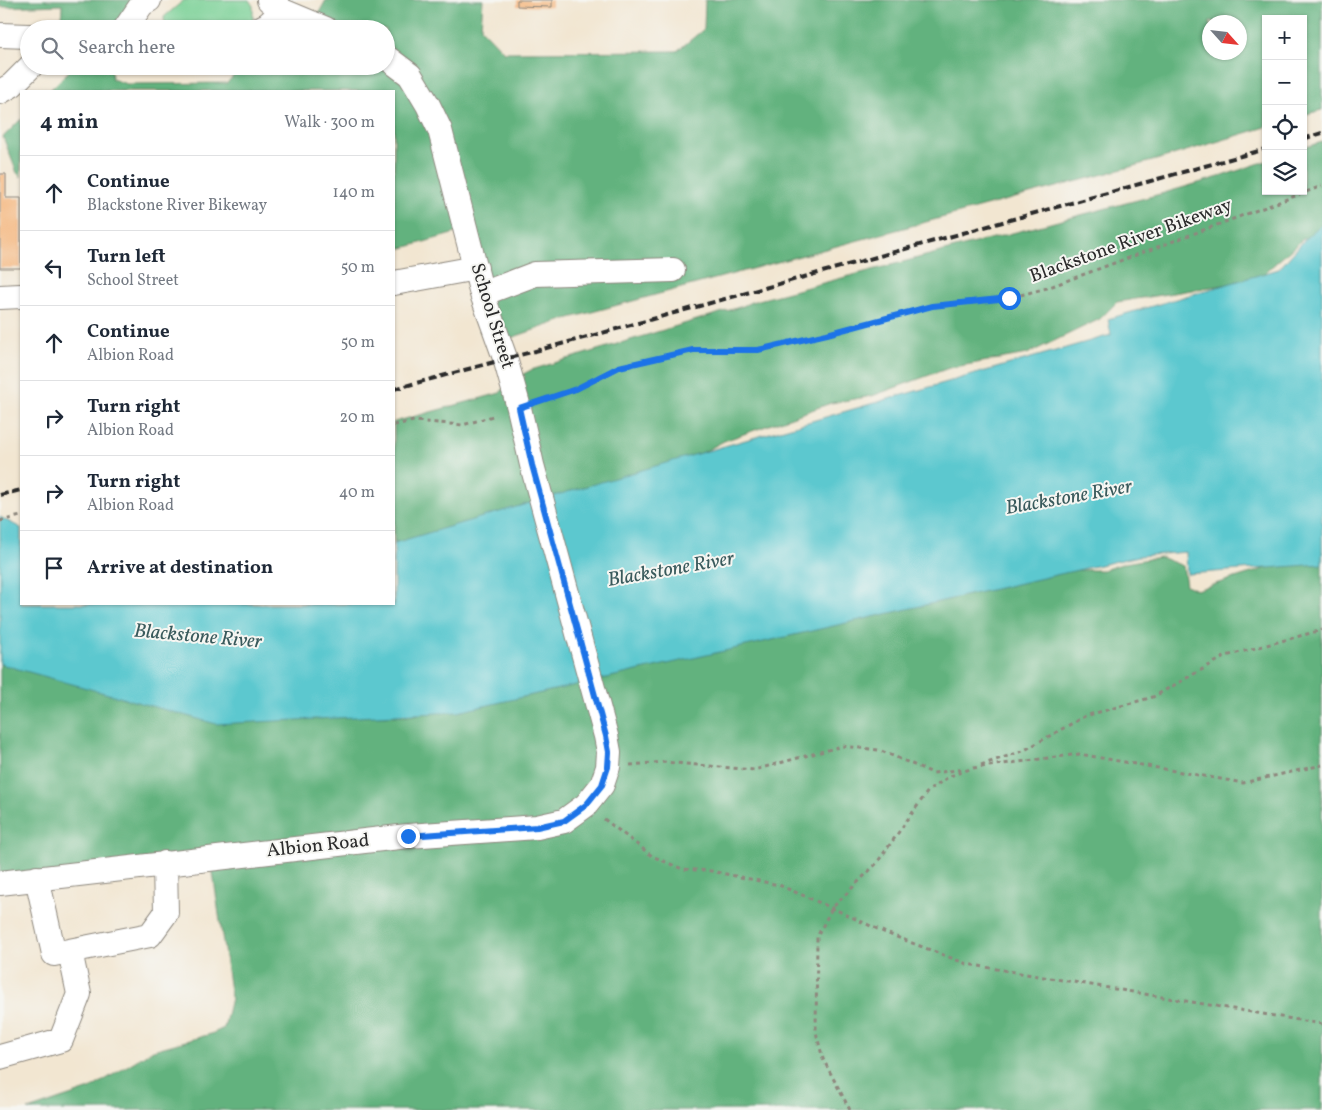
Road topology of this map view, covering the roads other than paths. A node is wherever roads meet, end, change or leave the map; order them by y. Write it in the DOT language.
graph roads {
  1 [pos="149,0"];
  2 [pos="276,6"];
  3 [pos="131,20"];
  4 [pos="269,20"];
  5 [pos="306,20"];
  6 [pos="0,35"];
  7 [pos="20,36"];
  8 [pos="395,64"];
  9 [pos="22,75"];
  10 [pos="0,92"];
  11 [pos="476,268"];
  12 [pos="673,270"];
  13 [pos="395,282"];
  14 [pos="482,294"];
  15 [pos="20,296"];
  16 [pos="0,297"];
  17 [pos="566,593"];
  18 [pos="165,863"];
  19 [pos="38,878"];
  20 [pos="0,883"];
  21 [pos="70,951"];
  22 [pos="0,1057"];
  1 -- 3 [label="street"];
  2 -- 4 [label="street"];
  2 -- 5 [label="street"];
  6 -- 7 [label="street"];
  8 -- 11 [label="street, School Street"];
  9 -- 10 [label="street"];
  11 -- 13 [label="street"];
  11 -- 14 [label="street, School Street"];
  12 -- 14 [label="street"];
  14 -- 17 [label="street, School Street"];
  15 -- 16 [label="street"];
  17 -- 18 [label="street, Albion Road"];
  18 -- 19 [label="street, Albion Road"];
  18 -- 21 [label="street"];
  19 -- 20 [label="street, Albion Road"];
  19 -- 21 [label="street"];
  21 -- 22 [label="street"];
}
